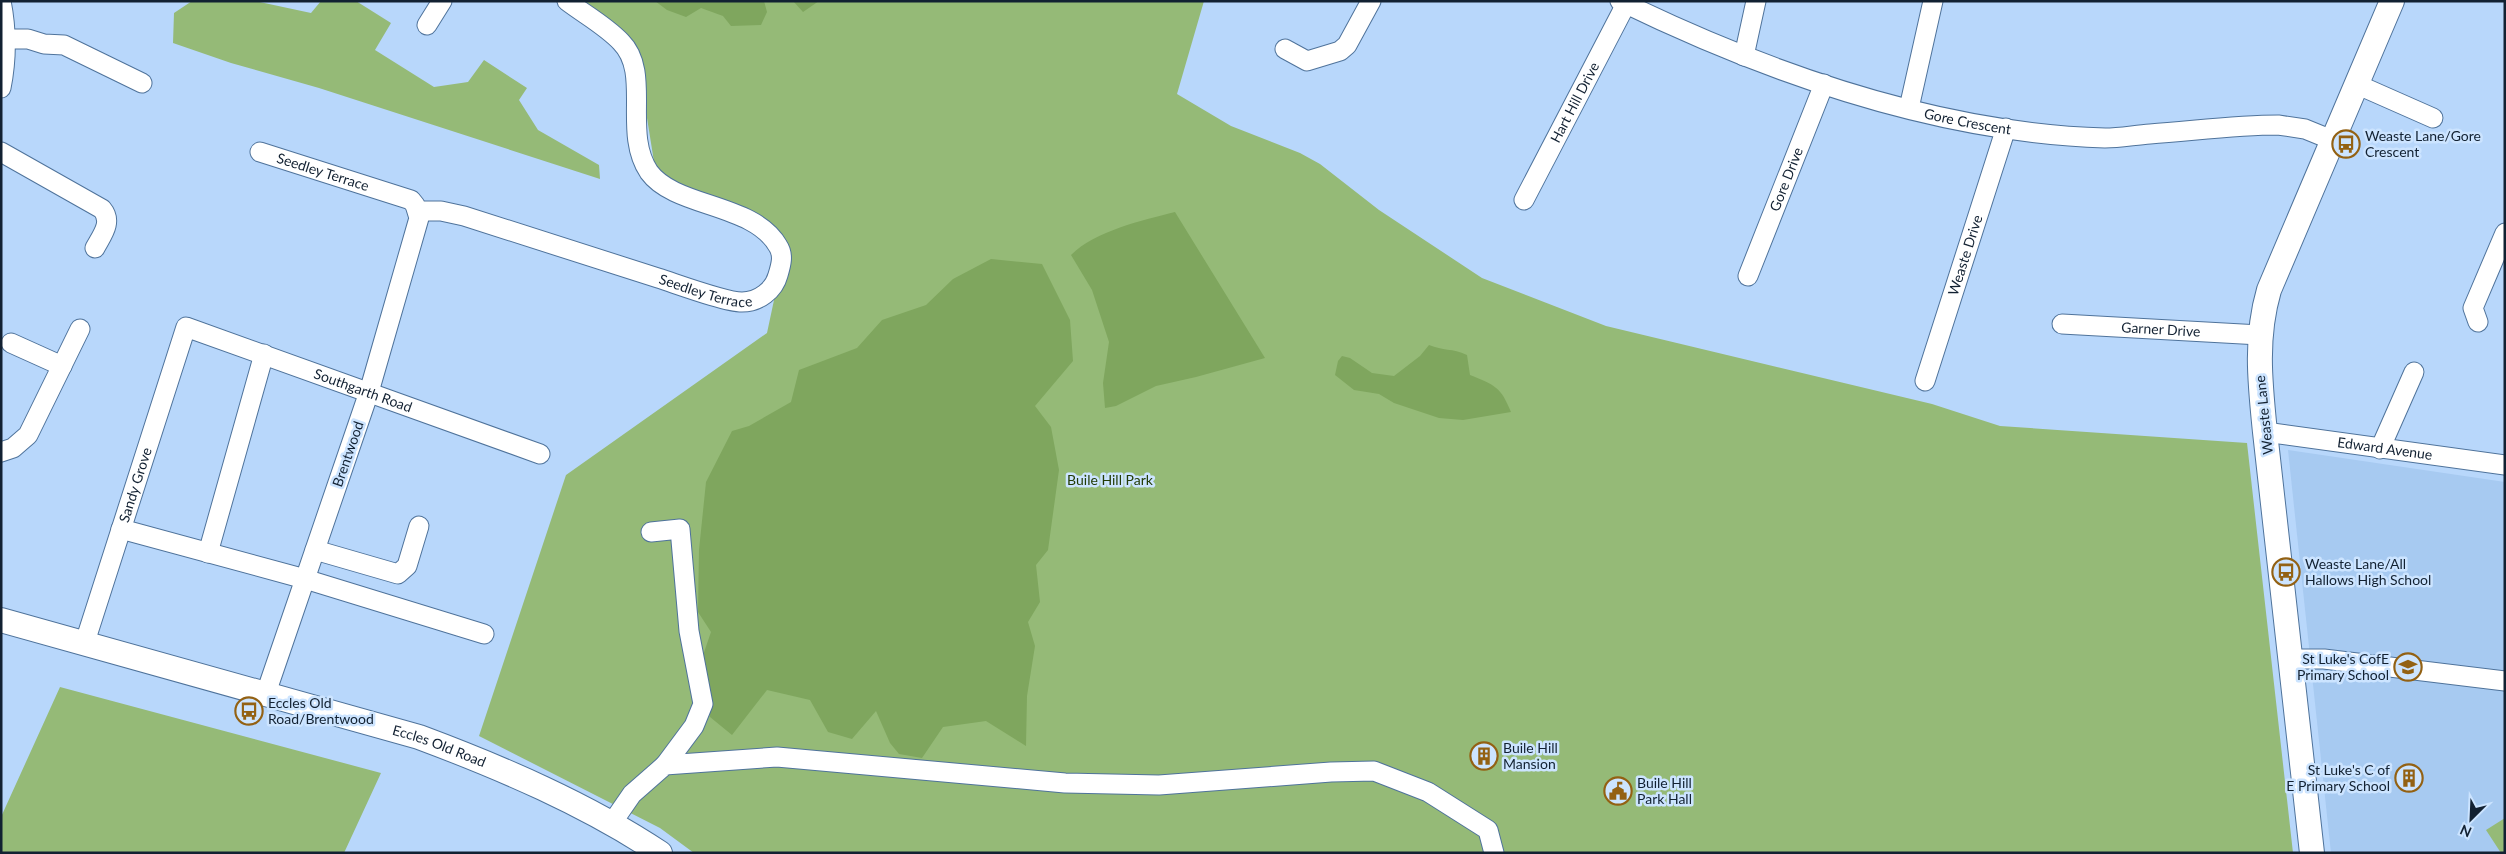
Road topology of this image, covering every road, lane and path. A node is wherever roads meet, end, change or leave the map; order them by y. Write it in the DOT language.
graph roads {
  1 [pos="1,1"];
  2 [pos="442,1"];
  3 [pos="567,1"];
  4 [pos="1371,1"];
  5 [pos="1756,1"];
  6 [pos="1933,1"];
  7 [pos="2392,1"];
  8 [pos="1623,3"];
  9 [pos="1650,7"];
  10 [pos="427,25"];
  11 [pos="6,39"];
  12 [pos="1285,49"];
  13 [pos="1744,56"];
  14 [pos="142,83"];
  15 [pos="1824,84"];
  16 [pos="2356,84"];
  17 [pos="1,88"];
  18 [pos="1909,108"];
  19 [pos="2433,118"];
  20 [pos="2006,128"];
  21 [pos="2332,140"];
  22 [pos="1,152"];
  23 [pos="260,152"];
  24 [pos="1524,200"];
  25 [pos="418,211"];
  26 [pos="2505,233"];
  27 [pos="95,248"];
  28 [pos="1748,276"];
  29 [pos="2478,322"];
  30 [pos="2062,324"];
  31 [pos="186,327"];
  32 [pos="80,329"];
  33 [pos="2260,335"];
  34 [pos="12,343"];
  35 [pos="264,354"];
  36 [pos="65,360"];
  37 [pos="2414,372"];
  38 [pos="1925,381"];
  39 [pos="368,392"];
  40 [pos="2265,432"];
  41 [pos="2380,449"];
  42 [pos="1,452"];
  43 [pos="540,454"];
  44 [pos="2505,465"];
  45 [pos="419,526"];
  46 [pos="121,529"];
  47 [pos="651,532"];
  48 [pos="315,550"];
  49 [pos="208,552"];
  50 [pos="305,579"];
  51 [pos="1,620"];
  52 [pos="484,634"];
  53 [pos="84,644"];
  54 [pos="2291,659"];
  55 [pos="2505,681"];
  56 [pos="266,694"];
  57 [pos="664,765"];
  58 [pos="612,823"];
  59 [pos="660,853"];
  60 [pos="1494,853"];
  61 [pos="2312,853"];
  1 -- 11 [label="street"];
  2 -- 10 [label="street"];
  3 -- 25 [label="street, Seedley Terrace"];
  4 -- 12 [label="street"];
  5 -- 13 [label="street"];
  6 -- 18 [label="street"];
  7 -- 16 [label="main road, Weaste Lane"];
  8 -- 9 [label="street, Gore Crescent"];
  8 -- 24 [label="street, Hart Hill Drive"];
  9 -- 13 [label="street, Gore Crescent"];
  11 -- 14 [label="street"];
  11 -- 17 [label="street"];
  13 -- 15 [label="street, Gore Crescent"];
  15 -- 18 [label="street, Gore Crescent"];
  15 -- 28 [label="street, Gore Drive"];
  16 -- 19 [label="street"];
  16 -- 21 [label="main road, Weaste Lane"];
  18 -- 20 [label="street, Gore Crescent"];
  20 -- 21 [label="street, Gore Crescent"];
  20 -- 38 [label="street, Weaste Drive"];
  21 -- 33 [label="main road, Weaste Lane"];
  22 -- 27 [label="street"];
  23 -- 25 [label="street, Seedley Terrace"];
  25 -- 39 [label="street, Brentwood"];
  26 -- 29 [label="street"];
  30 -- 33 [label="street, Garner Drive"];
  31 -- 35 [label="street, Southgarth Road"];
  31 -- 46 [label="street, Sandy Grove"];
  32 -- 36 [label="street"];
  33 -- 40 [label="main road, Weaste Lane"];
  34 -- 36 [label="street"];
  35 -- 39 [label="street, Southgarth Road"];
  35 -- 49 [label="street"];
  36 -- 42 [label="street"];
  37 -- 41 [label="street"];
  39 -- 43 [label="street, Southgarth Road"];
  39 -- 48 [label="street, Brentwood"];
  40 -- 41 [label="street, Edward Avenue"];
  40 -- 54 [label="main road, Weaste Lane"];
  41 -- 44 [label="street, Edward Avenue"];
  45 -- 48 [label="street"];
  46 -- 49 [label="street"];
  46 -- 53 [label="street, Sandy Grove"];
  47 -- 57 [label="street"];
  48 -- 50 [label="street, Brentwood"];
  49 -- 50 [label="street"];
  50 -- 52 [label="street"];
  50 -- 56 [label="street, Brentwood"];
  51 -- 53 [label="main road, Eccles Old Road"];
  53 -- 56 [label="main road, Eccles Old Road"];
  54 -- 55 [label="street"];
  54 -- 61 [label="main road, Weaste Lane"];
  56 -- 58 [label="main road, Eccles Old Road"];
  57 -- 58 [label="street"];
  57 -- 60 [label="street"];
  58 -- 59 [label="main road, Eccles Old Road"];
}
